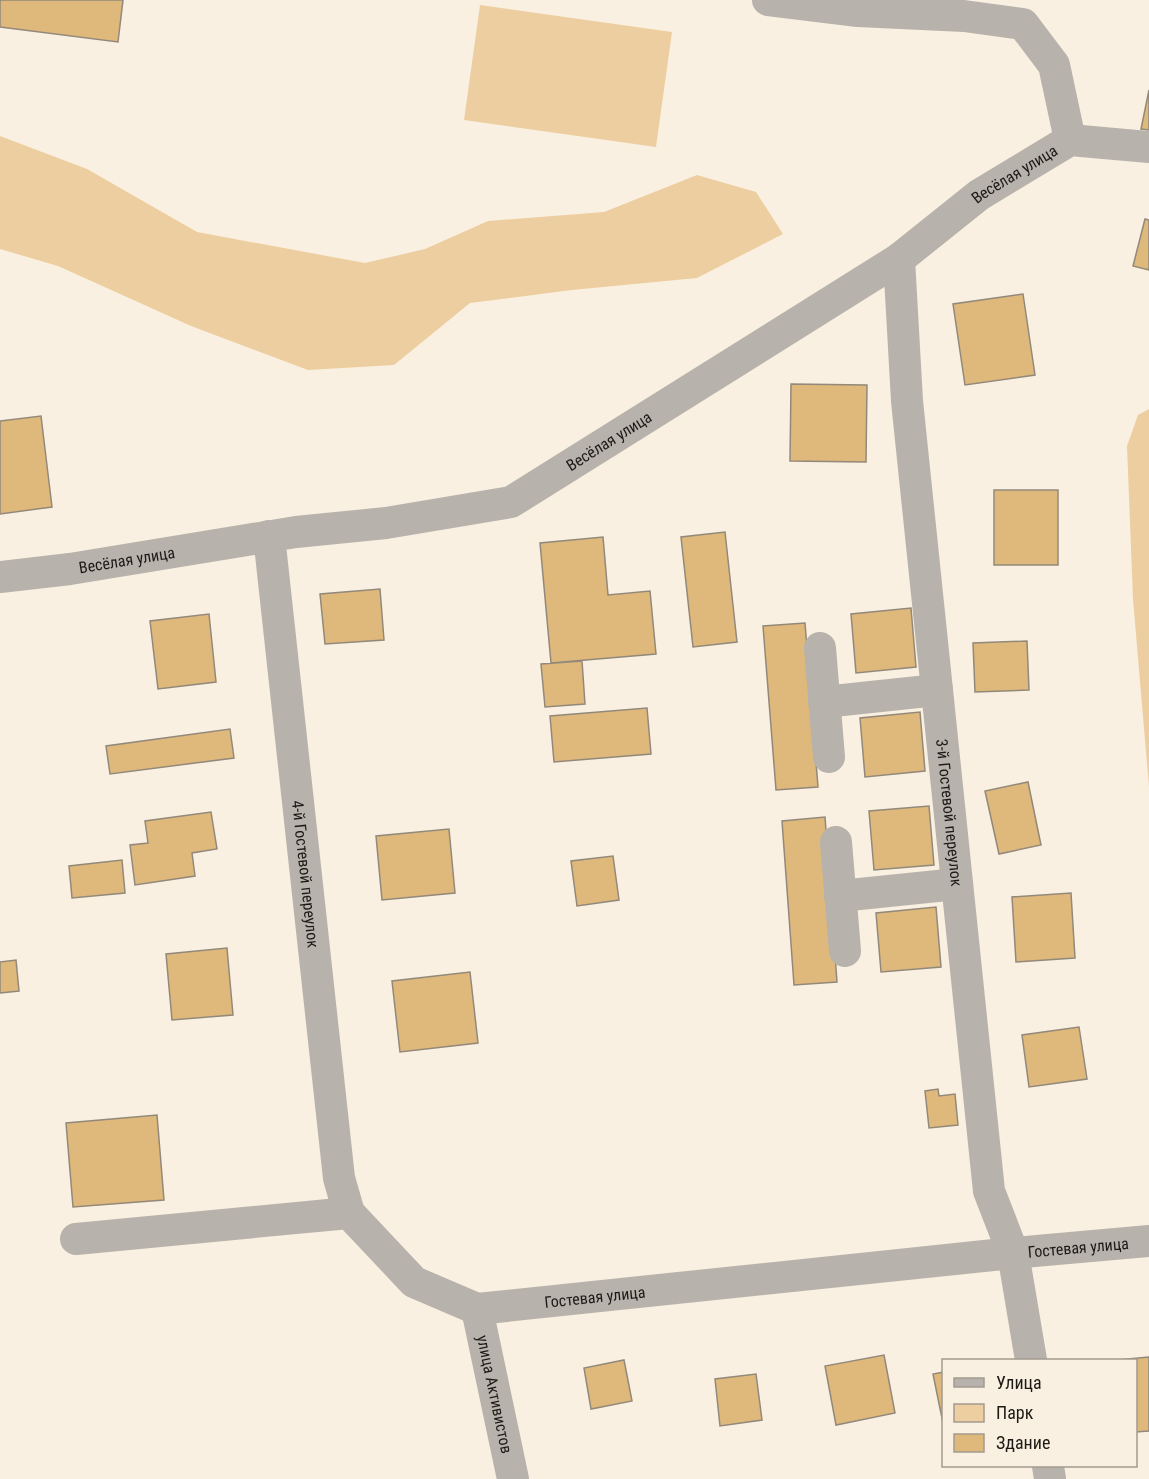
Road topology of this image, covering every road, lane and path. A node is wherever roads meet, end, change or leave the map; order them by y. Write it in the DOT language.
graph roads {
  1 [pos="768,0"];
  2 [pos="1070,140"];
  3 [pos="1149,147"];
  4 [pos="899,259"];
  5 [pos="269,536"];
  6 [pos="0,577"];
  7 [pos="820,648"];
  8 [pos="937,690"];
  9 [pos="824,702"];
  10 [pos="829,757"];
  11 [pos="836,842"];
  12 [pos="957,884"];
  13 [pos="840,896"];
  14 [pos="845,951"];
  15 [pos="349,1213"];
  16 [pos="76,1239"];
  17 [pos="1149,1241"];
  18 [pos="1013,1253"];
  19 [pos="477,1309"];
  20 [pos="1031,1359"];
  21 [pos="513,1479"];
  1 -- 2 [label="street"];
  2 -- 3 [label="street, Весёлая улица"];
  2 -- 4 [label="street, Весёлая улица"];
  4 -- 5 [label="street, Весёлая улица"];
  4 -- 8 [label="street, 3-й Гостевой переулок"];
  5 -- 6 [label="street, Весёлая улица"];
  5 -- 15 [label="street, 4-й Гостевой переулок"];
  7 -- 9 [label="street"];
  8 -- 9 [label="street"];
  8 -- 12 [label="street, 3-й Гостевой переулок"];
  9 -- 10 [label="street"];
  11 -- 13 [label="street"];
  12 -- 13 [label="street"];
  12 -- 18 [label="street, 3-й Гостевой переулок"];
  13 -- 14 [label="street"];
  15 -- 16 [label="street"];
  15 -- 19 [label="street, Гостевая улица"];
  17 -- 18 [label="street, Гостевая улица"];
  18 -- 19 [label="street, Гостевая улица"];
  18 -- 20 [label="street, 3-й Гостевой переулок"];
  19 -- 21 [label="street, улица Активистов"];
}
